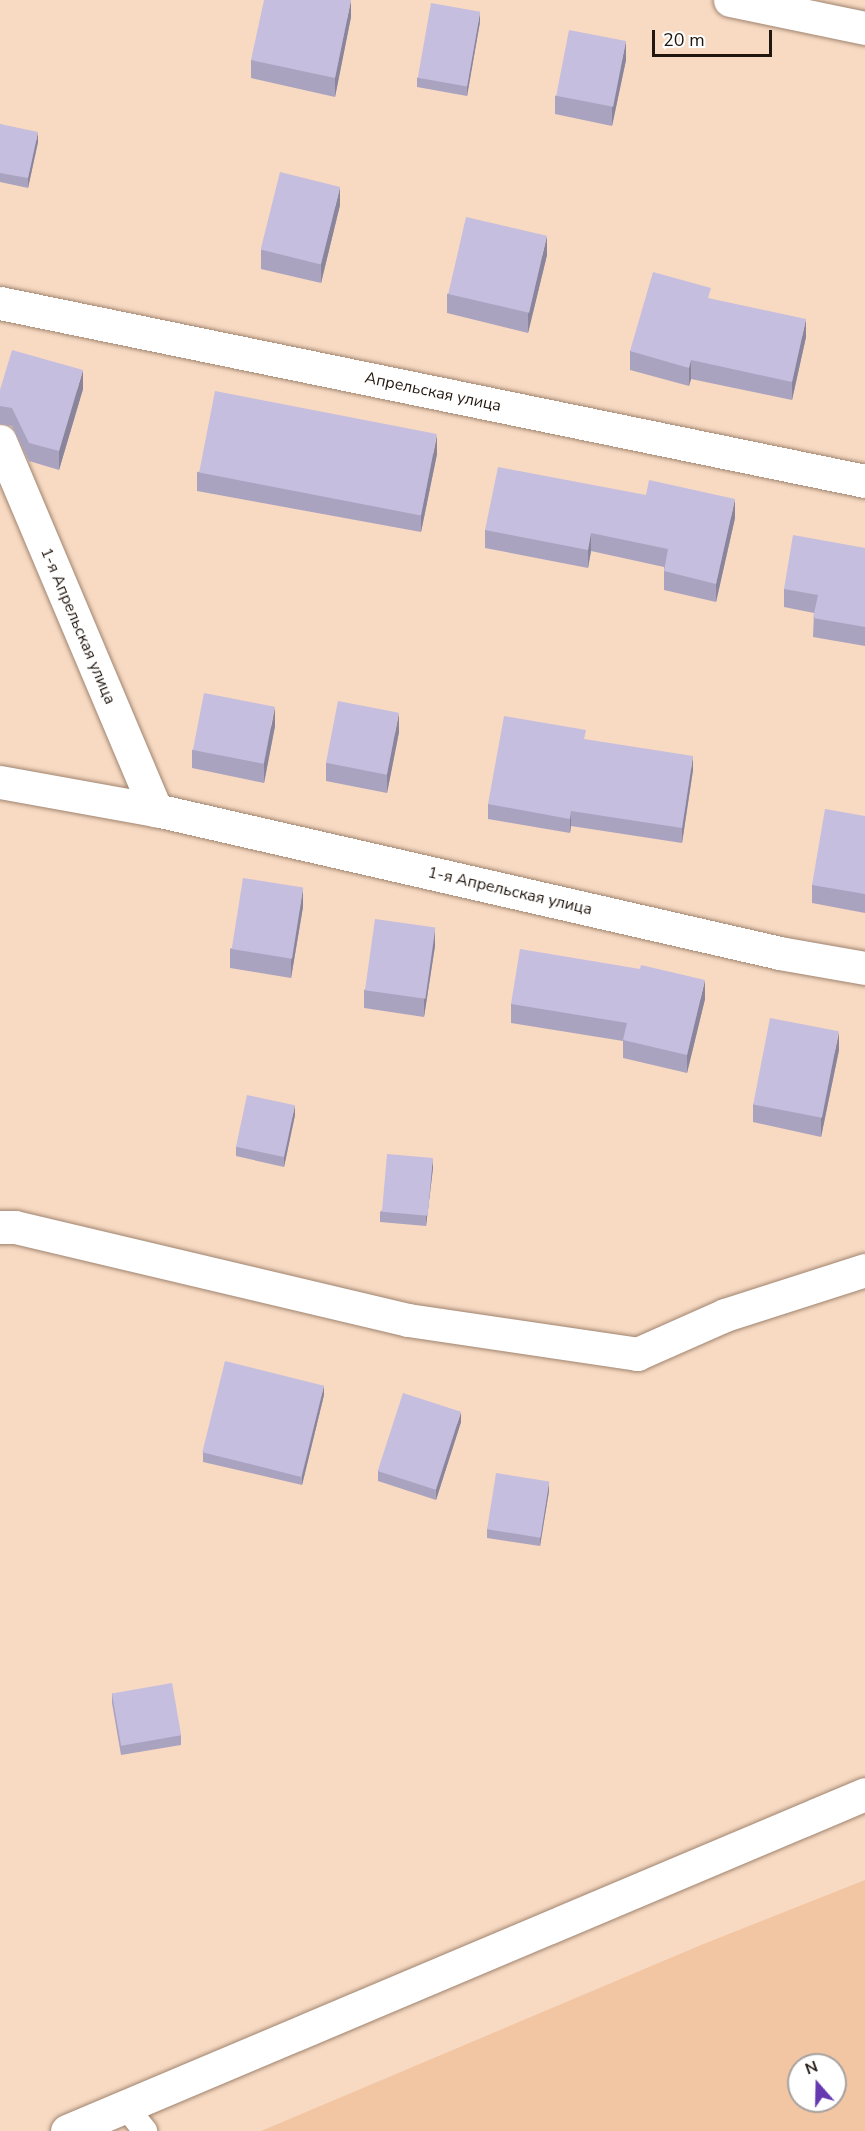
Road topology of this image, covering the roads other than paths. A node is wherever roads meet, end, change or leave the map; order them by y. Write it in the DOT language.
graph roads {
  1 [pos="730,0"];
  2 [pos="865,28"];
  3 [pos="0,303"];
  4 [pos="0,441"];
  5 [pos="865,481"];
  6 [pos="0,782"];
  7 [pos="156,810"];
  8 [pos="865,968"];
  9 [pos="0,1227"];
  10 [pos="865,1270"];
  11 [pos="865,1794"];
  12 [pos="125,2106"];
  13 [pos="67,2131"];
  14 [pos="145,2131"];
  1 -- 2 [label="street"];
  3 -- 5 [label="street, Апрельская улица"];
  4 -- 7 [label="street, 1-я Апрельская улица"];
  6 -- 7 [label="street, 1-я Апрельская улица"];
  7 -- 8 [label="street, 1-я Апрельская улица"];
  9 -- 10 [label="street"];
  11 -- 12 [label="street"];
  12 -- 13 [label="street"];
  12 -- 14 [label="lane"];
}
